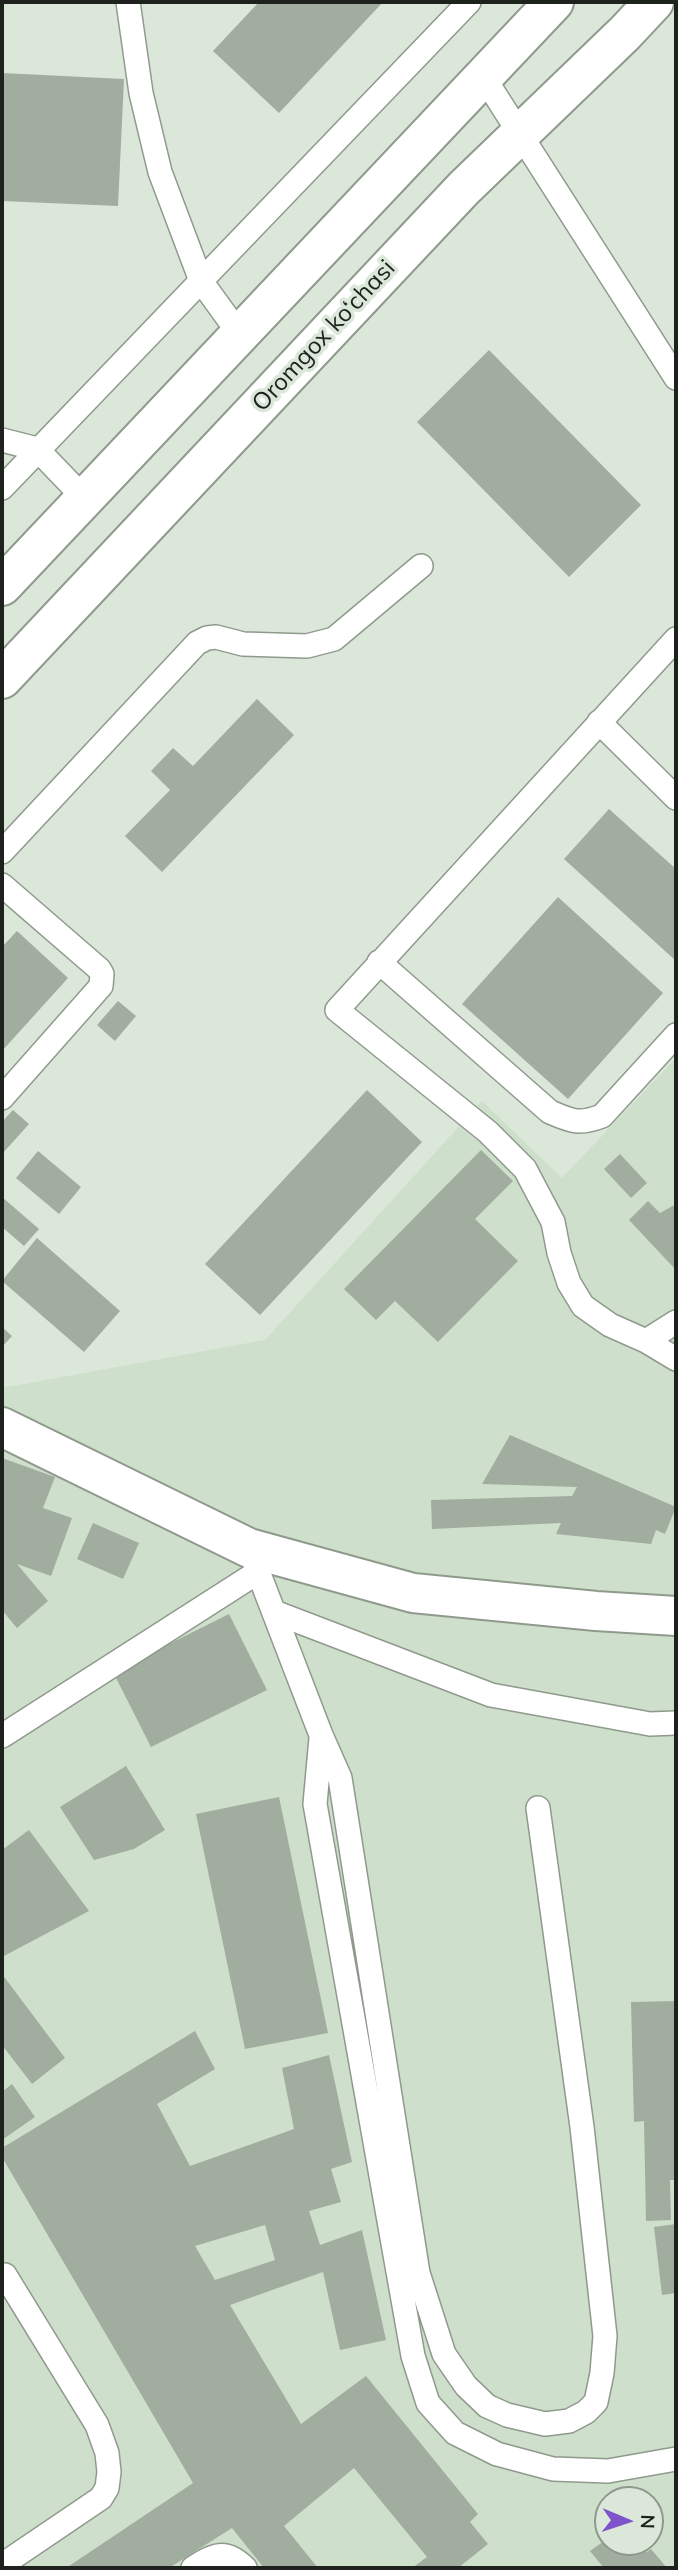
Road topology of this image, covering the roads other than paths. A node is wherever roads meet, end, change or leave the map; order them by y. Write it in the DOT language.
graph roads {
  1 [pos="128,2"];
  2 [pos="469,2"];
  3 [pos="554,2"];
  4 [pos="654,2"];
  5 [pos="483,76"];
  6 [pos="520,134"];
  7 [pos="201,281"];
  8 [pos="240,335"];
  9 [pos="676,378"];
  10 [pos="2,440"];
  11 [pos="37,449"];
  12 [pos="2,488"];
  13 [pos="85,499"];
  14 [pos="421,566"];
  15 [pos="2,586"];
  16 [pos="676,639"];
  17 [pos="2,679"];
  18 [pos="600,722"];
  19 [pos="676,798"];
  20 [pos="2,852"];
  21 [pos="2,885"];
  22 [pos="379,962"];
  23 [pos="676,1035"];
  24 [pos="2,1098"];
  25 [pos="676,1322"];
  26 [pos="646,1341"];
  27 [pos="676,1359"];
  28 [pos="2,1427"];
  29 [pos="254,1560"];
  30 [pos="274,1612"];
  31 [pos="676,1616"];
  32 [pos="676,1723"];
  33 [pos="321,1735"];
  34 [pos="2,1736"];
  35 [pos="538,1808"];
  36 [pos="3,2274"];
  37 [pos="673,2454"];
  38 [pos="2,2565"];
  39 [pos="193,2568"];
  40 [pos="245,2568"];
  1 -- 7 [label="lane"];
  2 -- 7 [label="lane"];
  3 -- 5 [label="main road"];
  4 -- 6 [label="main road, Oromgox ko‘chasi"];
  5 -- 6 [label="lane"];
  5 -- 8 [label="main road"];
  6 -- 9 [label="lane"];
  6 -- 17 [label="main road, Oromgox ko‘chasi"];
  7 -- 8 [label="lane"];
  7 -- 11 [label="lane"];
  8 -- 13 [label="main road"];
  10 -- 11 [label="lane"];
  11 -- 12 [label="lane"];
  11 -- 13 [label="lane"];
  13 -- 15 [label="main road"];
  14 -- 20 [label="lane"];
  16 -- 18 [label="lane"];
  18 -- 19 [label="lane"];
  18 -- 22 [label="lane"];
  21 -- 24 [label="lane"];
  22 -- 23 [label="lane"];
  22 -- 26 [label="lane"];
  25 -- 26 [label="lane"];
  26 -- 27 [label="lane"];
  28 -- 29 [label="main road"];
  29 -- 30 [label="lane"];
  29 -- 31 [label="main road"];
  29 -- 34 [label="lane"];
  30 -- 32 [label="lane"];
  30 -- 33 [label="lane"];
  33 -- 35 [label="lane"];
  33 -- 37 [label="lane"];
  36 -- 38 [label="lane"];
  39 -- 40 [label="lane"];
}
